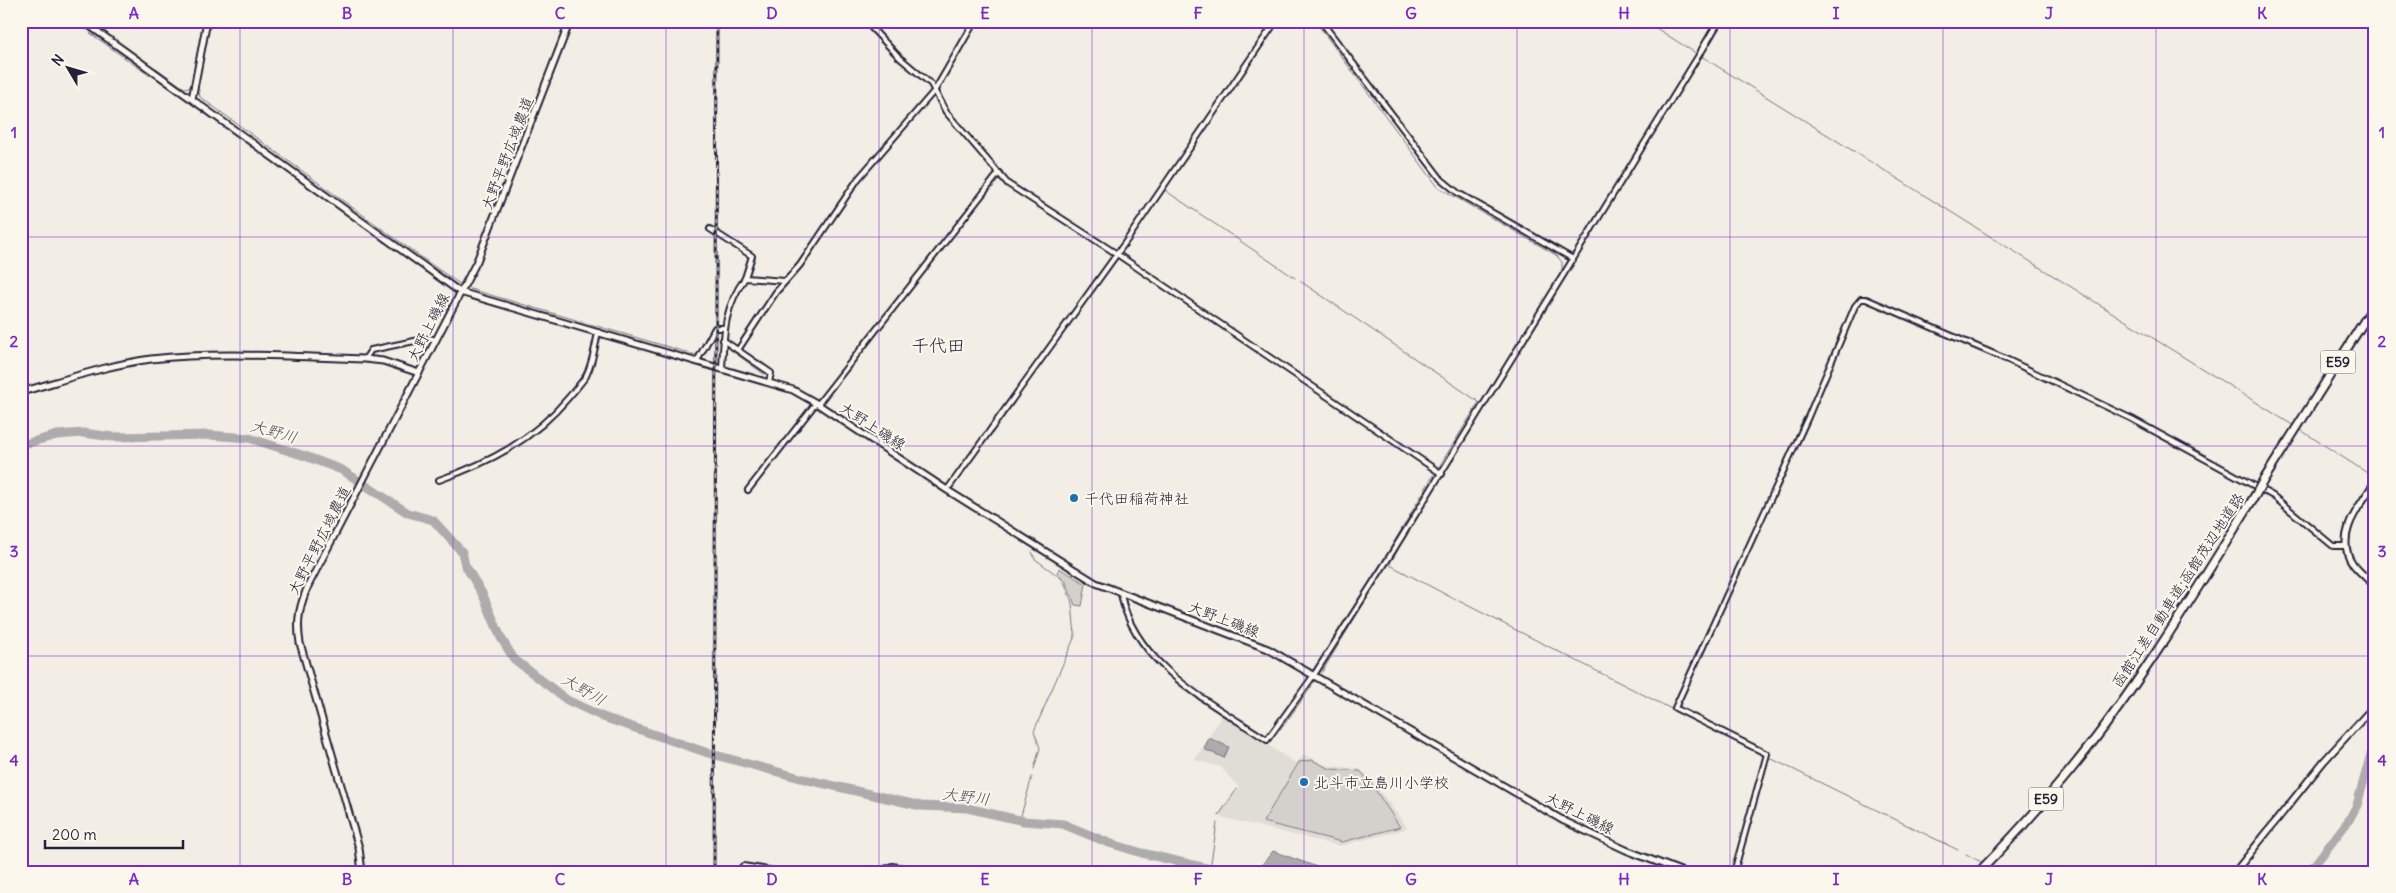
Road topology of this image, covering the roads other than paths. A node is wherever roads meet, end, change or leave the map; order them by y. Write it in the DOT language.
graph roads {
  1 [pos="83,21"];
  2 [pos="207,21"];
  3 [pos="570,21"];
  4 [pos="865,21"];
  5 [pos="975,21"];
  6 [pos="1276,21"];
  7 [pos="1322,21"];
  8 [pos="1719,21"];
  9 [pos="1702,50"];
  10 [pos="935,90"];
  11 [pos="192,99"];
  12 [pos="999,173"];
  13 [pos="710,229"];
  14 [pos="1117,254"];
  15 [pos="1573,259"];
  16 [pos="745,278"];
  17 [pos="785,282"];
  18 [pos="460,292"];
  19 [pos="2375,304"];
  20 [pos="724,328"];
  21 [pos="598,332"];
  22 [pos="436,340"];
  23 [pos="724,340"];
  24 [pos="738,350"];
  25 [pos="365,360"];
  26 [pos="697,361"];
  27 [pos="722,368"];
  28 [pos="419,373"];
  29 [pos="769,382"];
  30 [pos="21,392"];
  31 [pos="817,403"];
  32 [pos="1442,474"];
  33 [pos="439,480"];
  34 [pos="2374,484"];
  35 [pos="748,490"];
  36 [pos="947,490"];
  37 [pos="2346,546"];
  38 [pos="2375,586"];
  39 [pos="1121,594"];
  40 [pos="1314,676"];
  41 [pos="2375,705"];
  42 [pos="1982,869"];
  43 [pos="362,872"];
  44 [pos="737,872"];
  45 [pos="782,872"];
  46 [pos="878,872"];
  47 [pos="930,872"];
  48 [pos="1683,872"];
  49 [pos="1734,872"];
  50 [pos="2236,872"];
  1 -- 11 [label="main road"];
  2 -- 11 [label="main road"];
  3 -- 18 [label="main road, 大野平野広域農道"];
  4 -- 10 [label="street"];
  5 -- 10 [label="street"];
  6 -- 14 [label="street"];
  7 -- 15 [label="street"];
  8 -- 9 [label="main road"];
  9 -- 15 [label="street"];
  10 -- 12 [label="street"];
  10 -- 17 [label="street"];
  11 -- 18 [label="main road"];
  12 -- 14 [label="street"];
  12 -- 31 [label="street"];
  13 -- 16 [label="street"];
  14 -- 32 [label="street"];
  14 -- 36 [label="street"];
  15 -- 32 [label="street"];
  16 -- 17 [label="street"];
  16 -- 20 [label="street"];
  17 -- 24 [label="street"];
  18 -- 21 [label="main road, 大野上磯線"];
  18 -- 22 [label="main road, 大野上磯線"];
  19 -- 42 [label="highway, 函館江差自動車道;函館茂辺地道路 / E59, bridge"];
  20 -- 23 [label="street"];
  20 -- 26 [label="street"];
  21 -- 26 [label="main road, 大野上磯線"];
  21 -- 33 [label="street"];
  22 -- 25 [label="street"];
  22 -- 28 [label="main road, 大野上磯線"];
  23 -- 24 [label="street"];
  23 -- 27 [label="street"];
  24 -- 29 [label="street"];
  25 -- 28 [label="main road, 大野上磯線"];
  25 -- 30 [label="main road, 大野上磯線"];
  26 -- 27 [label="main road, 大野上磯線"];
  27 -- 29 [label="main road, 大野上磯線"];
  28 -- 43 [label="main road, 大野平野広域農道"];
  29 -- 31 [label="main road, 大野上磯線"];
  31 -- 35 [label="street"];
  31 -- 36 [label="main road, 大野上磯線"];
  32 -- 40 [label="street"];
  34 -- 37 [label="main road"];
  36 -- 39 [label="main road, 大野上磯線"];
  37 -- 38 [label="main road"];
  37 -- 49 [label="street"];
  39 -- 40 [label="main road, 大野上磯線"];
  39 -- 40 [label="street"];
  40 -- 48 [label="main road, 大野上磯線"];
  41 -- 50 [label="main road"];
  44 -- 45 [label="street"];
  46 -- 47 [label="street"];
}
